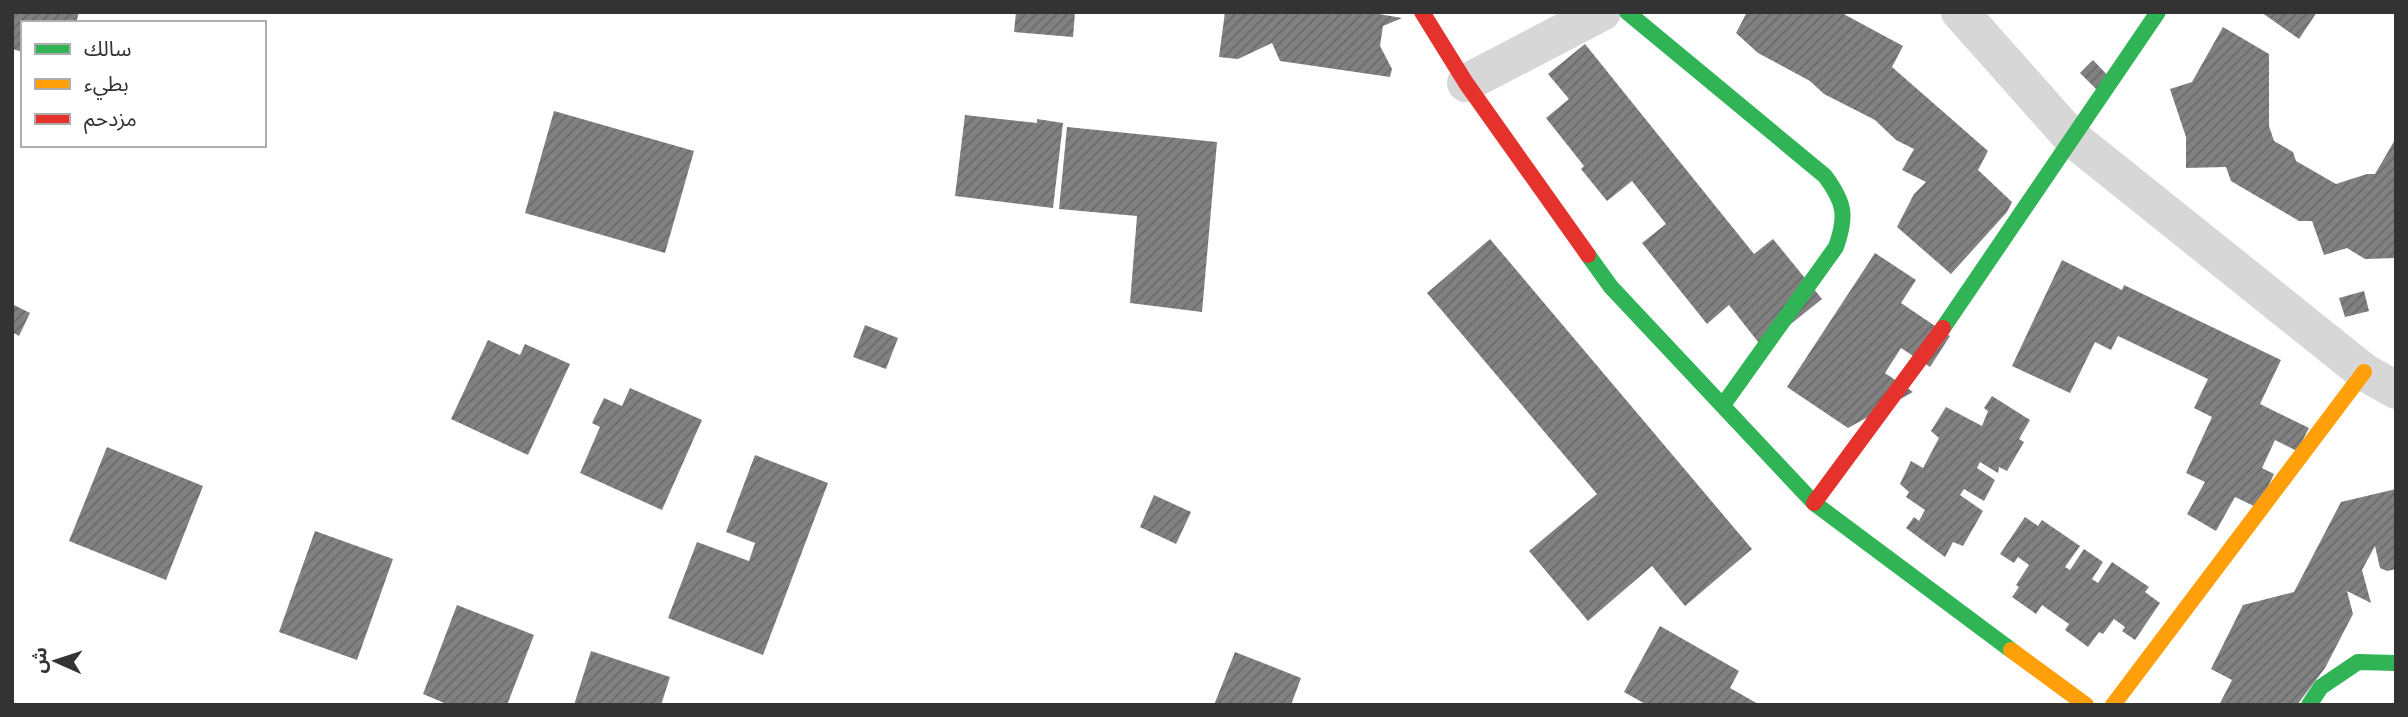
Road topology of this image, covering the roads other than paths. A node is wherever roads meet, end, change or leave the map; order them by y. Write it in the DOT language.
graph roads {
  1 [pos="1422,12"];
  2 [pos="1602,12"];
  3 [pos="1627,12"];
  4 [pos="1959,12"];
  5 [pos="2158,12"];
  6 [pos="1466,83"];
  7 [pos="2072,138"];
  8 [pos="2380,381"];
  9 [pos="1723,405"];
  10 [pos="1814,503"];
  11 [pos="2396,663"];
  12 [pos="2086,705"];
  13 [pos="2113,705"];
  14 [pos="2309,705"];
  1 -- 6 [label="street"];
  2 -- 6 [label="street"];
  3 -- 9 [label="street"];
  4 -- 7 [label="street"];
  5 -- 7 [label="street"];
  6 -- 9 [label="street"];
  7 -- 8 [label="street"];
  7 -- 10 [label="street"];
  8 -- 13 [label="street"];
  9 -- 10 [label="street"];
  10 -- 12 [label="street"];
  11 -- 14 [label="street"];
}
